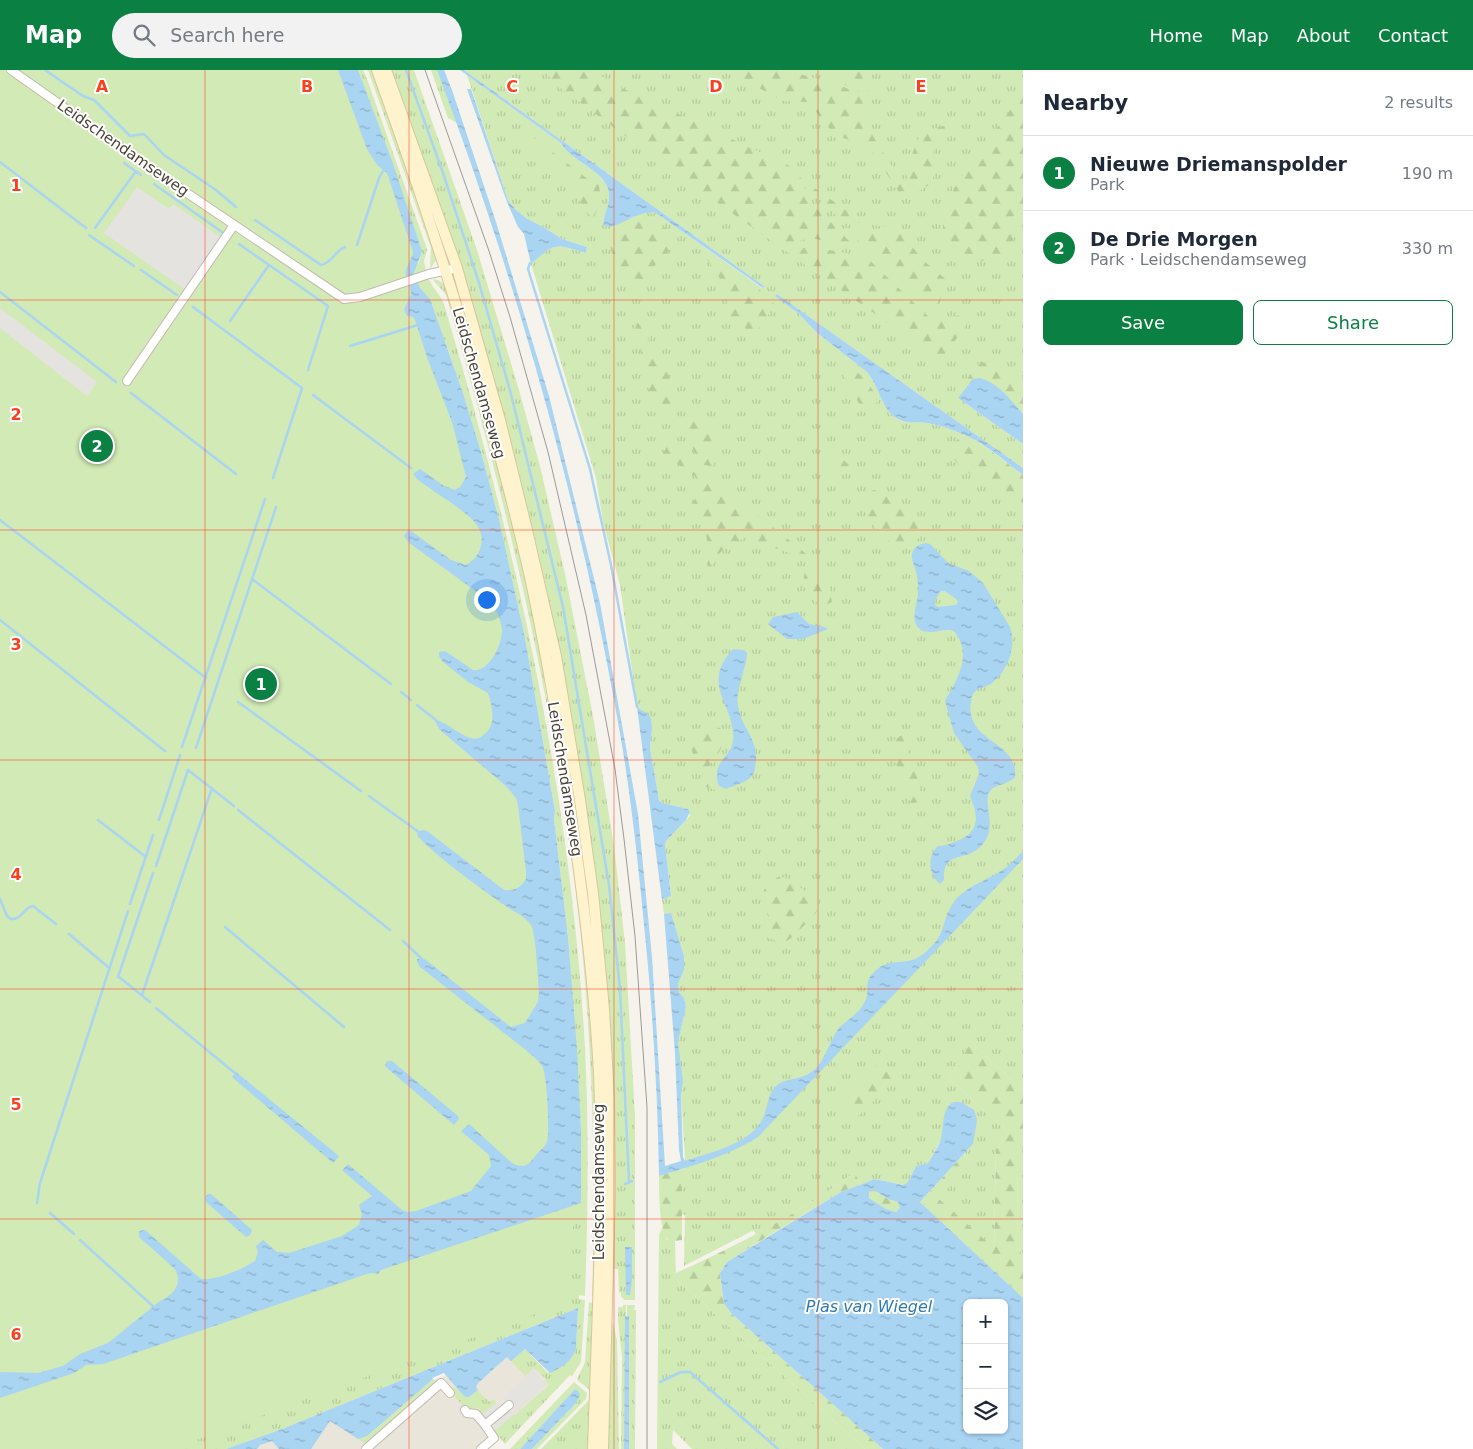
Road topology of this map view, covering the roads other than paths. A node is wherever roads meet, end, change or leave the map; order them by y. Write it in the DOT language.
graph roads {
  1 [pos="12,70"];
  2 [pos="376,70"];
  3 [pos="386,70"];
  4 [pos="234,226"];
  5 [pos="457,268"];
  6 [pos="446,270"];
  7 [pos="127,381"];
  8 [pos="603,1297"];
  9 [pos="450,1393"];
  10 [pos="509,1405"];
  11 [pos="465,1410"];
  12 [pos="485,1425"];
  13 [pos="366,1449"];
  14 [pos="482,1449"];
  15 [pos="593,1449"];
  16 [pos="603,1449"];
  1 -- 4 [label="street, Leidschendamseweg"];
  2 -- 6 [label="main road, Leidschendamseweg"];
  3 -- 5 [label="main road, Leidschendamseweg"];
  4 -- 6 [label="street, Leidschendamseweg"];
  4 -- 7 [label="street"];
  5 -- 6 [label="street, Leidschendamseweg"];
  5 -- 8 [label="main road, Leidschendamseweg"];
  6 -- 8 [label="main road, Leidschendamseweg"];
  8 -- 15 [label="main road"];
  8 -- 16 [label="main road"];
  9 -- 13 [label="street"];
  10 -- 12 [label="street"];
  11 -- 12 [label="street"];
  12 -- 14 [label="street"];
}
